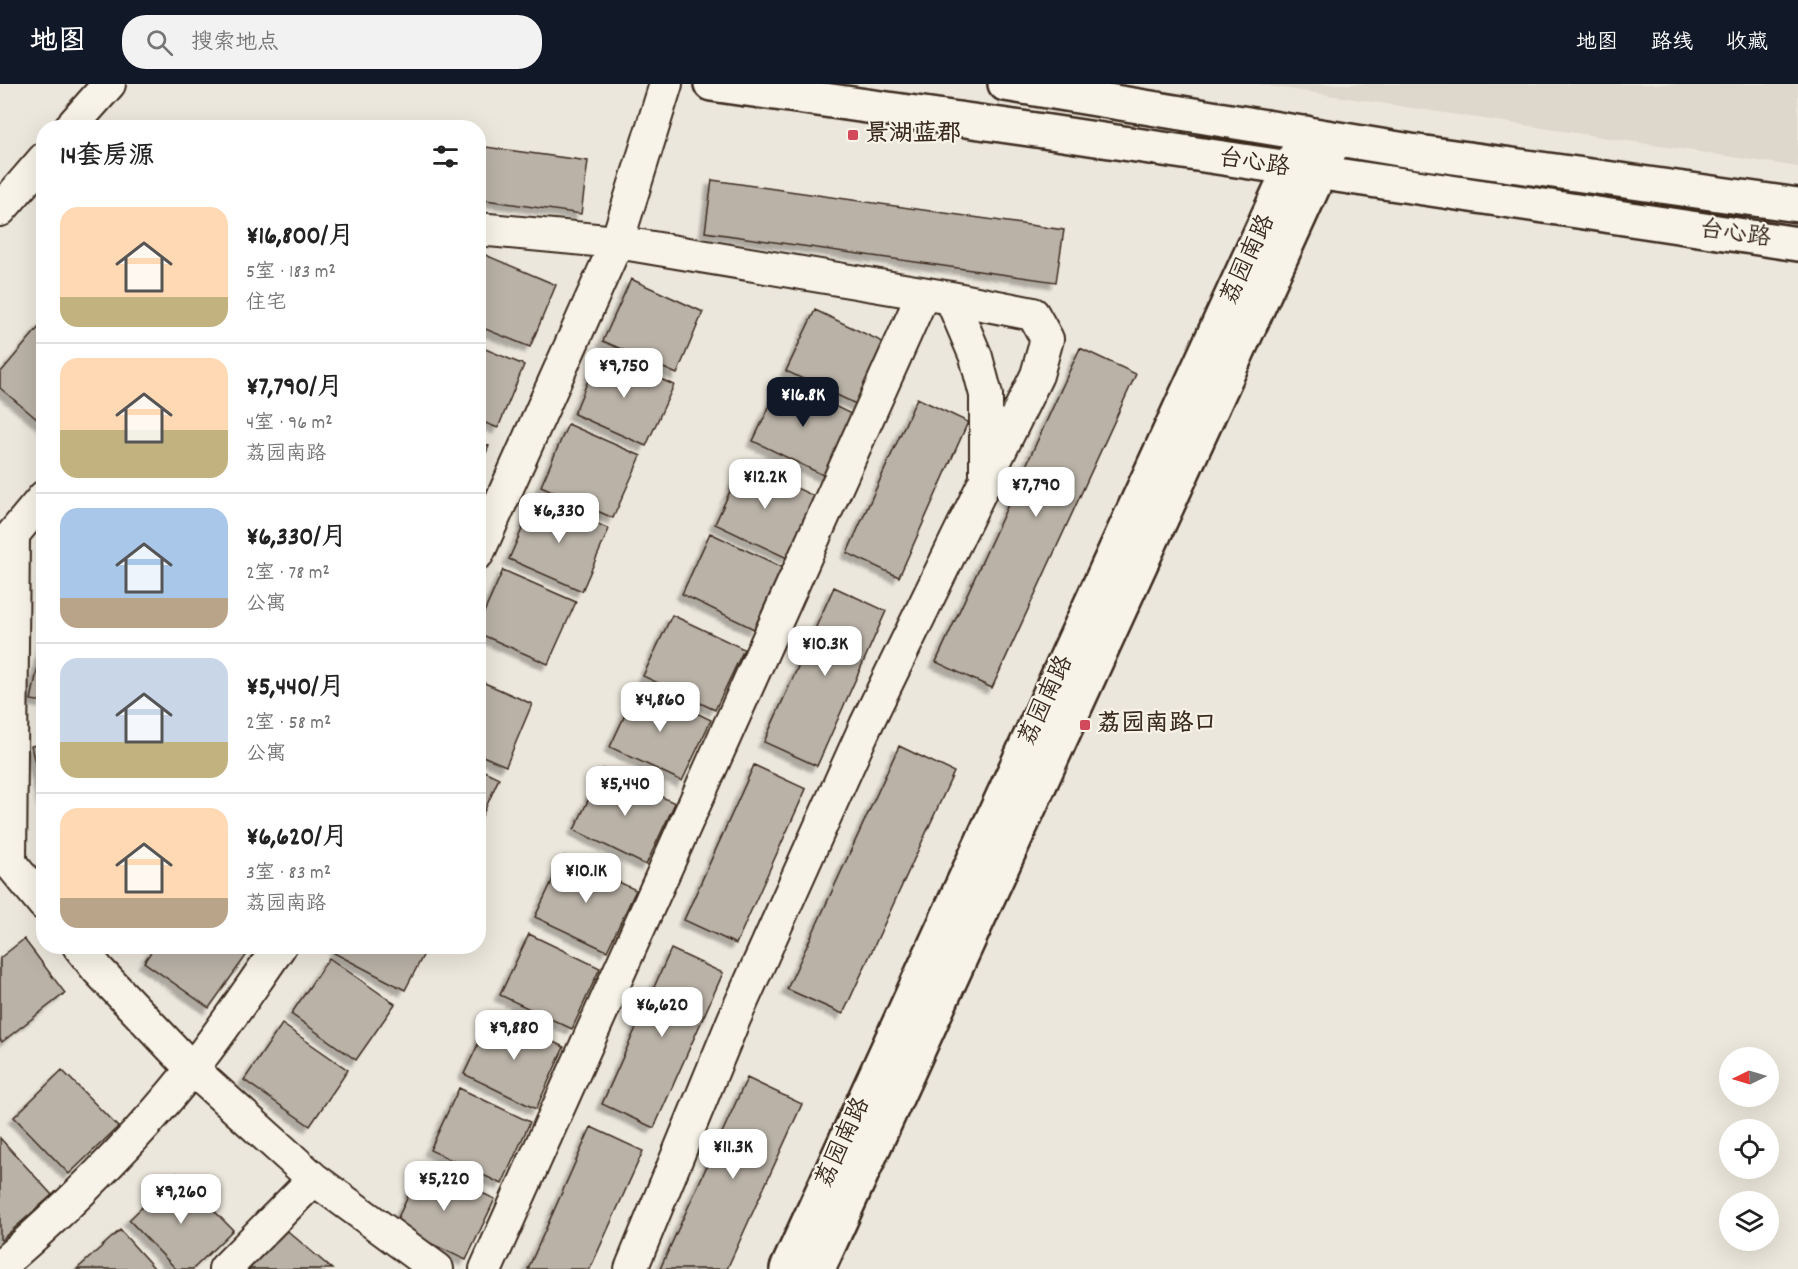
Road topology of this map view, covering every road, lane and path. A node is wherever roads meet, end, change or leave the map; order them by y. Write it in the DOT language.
graph roads {
  1 [pos="109,84"];
  2 [pos="666,84"];
  3 [pos="711,84"];
  4 [pos="1005,84"];
  5 [pos="77,120"];
  6 [pos="1321,136"];
  7 [pos="36,168"];
  8 [pos="1305,171"];
  9 [pos="1798,206"];
  10 [pos="0,210"];
  11 [pos="486,229"];
  12 [pos="617,242"];
  13 [pos="1798,244"];
  14 [pos="937,296"];
  15 [pos="986,477"];
  16 [pos="36,507"];
  17 [pos="486,535"];
  18 [pos="6,543"];
  19 [pos="5,861"];
  20 [pos="36,895"];
  21 [pos="85,954"];
  22 [pos="274,954"];
  23 [pos="192,1069"];
  24 [pos="314,1179"];
  25 [pos="0,1266"];
  26 [pos="225,1269"];
  27 [pos="437,1269"];
  28 [pos="486,1269"];
  29 [pos="630,1269"];
  30 [pos="787,1269"];
  31 [pos="818,1269"];
  1 -- 5 [label="street"];
  2 -- 12 [label="street"];
  3 -- 8 [label="main road, 台心路"];
  4 -- 6 [label="main road, 台心路"];
  6 -- 8 [label="main road, 荔园南路"];
  6 -- 9 [label="main road, 台心路"];
  7 -- 10 [label="street"];
  8 -- 13 [label="main road, 台心路"];
  8 -- 30 [label="main road, 荔园南路"];
  8 -- 31 [label="main road, 荔园南路"];
  11 -- 12 [label="street"];
  12 -- 14 [label="street"];
  12 -- 17 [label="street"];
  14 -- 15 [label="street"];
  14 -- 15 [label="street"];
  14 -- 28 [label="street"];
  15 -- 29 [label="street"];
  16 -- 18 [label="street"];
  18 -- 19 [label="street"];
  19 -- 20 [label="street"];
  21 -- 23 [label="street"];
  22 -- 23 [label="street"];
  23 -- 24 [label="street"];
  23 -- 25 [label="street"];
  24 -- 26 [label="street"];
  24 -- 27 [label="street"];
}
